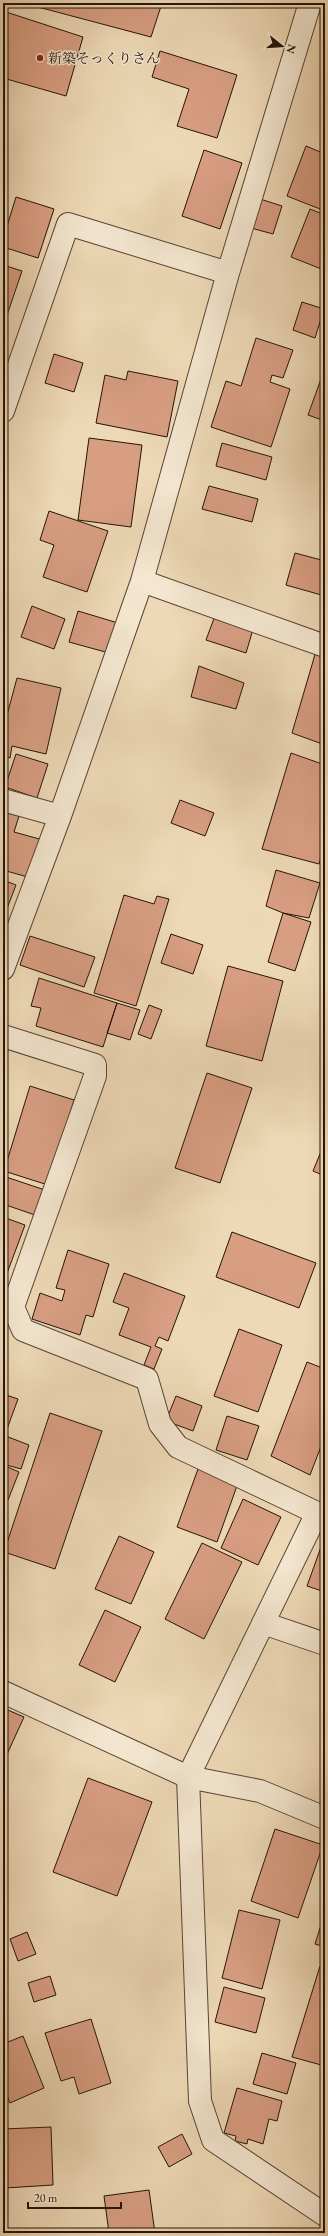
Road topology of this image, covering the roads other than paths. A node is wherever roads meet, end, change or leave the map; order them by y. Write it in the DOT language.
graph roads {
  1 [pos="310,3"];
  2 [pos="228,273"];
  3 [pos="3,411"];
  4 [pos="142,582"];
  5 [pos="325,646"];
  6 [pos="3,800"];
  7 [pos="60,816"];
  8 [pos="3,969"];
  9 [pos="3,1036"];
  10 [pos="263,1623"];
  11 [pos="325,1644"];
  12 [pos="3,1692"];
  13 [pos="188,1777"];
  14 [pos="325,1818"];
  15 [pos="325,2215"];
  1 -- 2 [label="street"];
  2 -- 3 [label="street"];
  2 -- 4 [label="street"];
  4 -- 5 [label="street"];
  4 -- 7 [label="street"];
  6 -- 7 [label="street"];
  7 -- 8 [label="street"];
  9 -- 10 [label="street"];
  10 -- 11 [label="street"];
  10 -- 13 [label="street"];
  12 -- 13 [label="street"];
  13 -- 14 [label="street"];
  13 -- 15 [label="street"];
}
